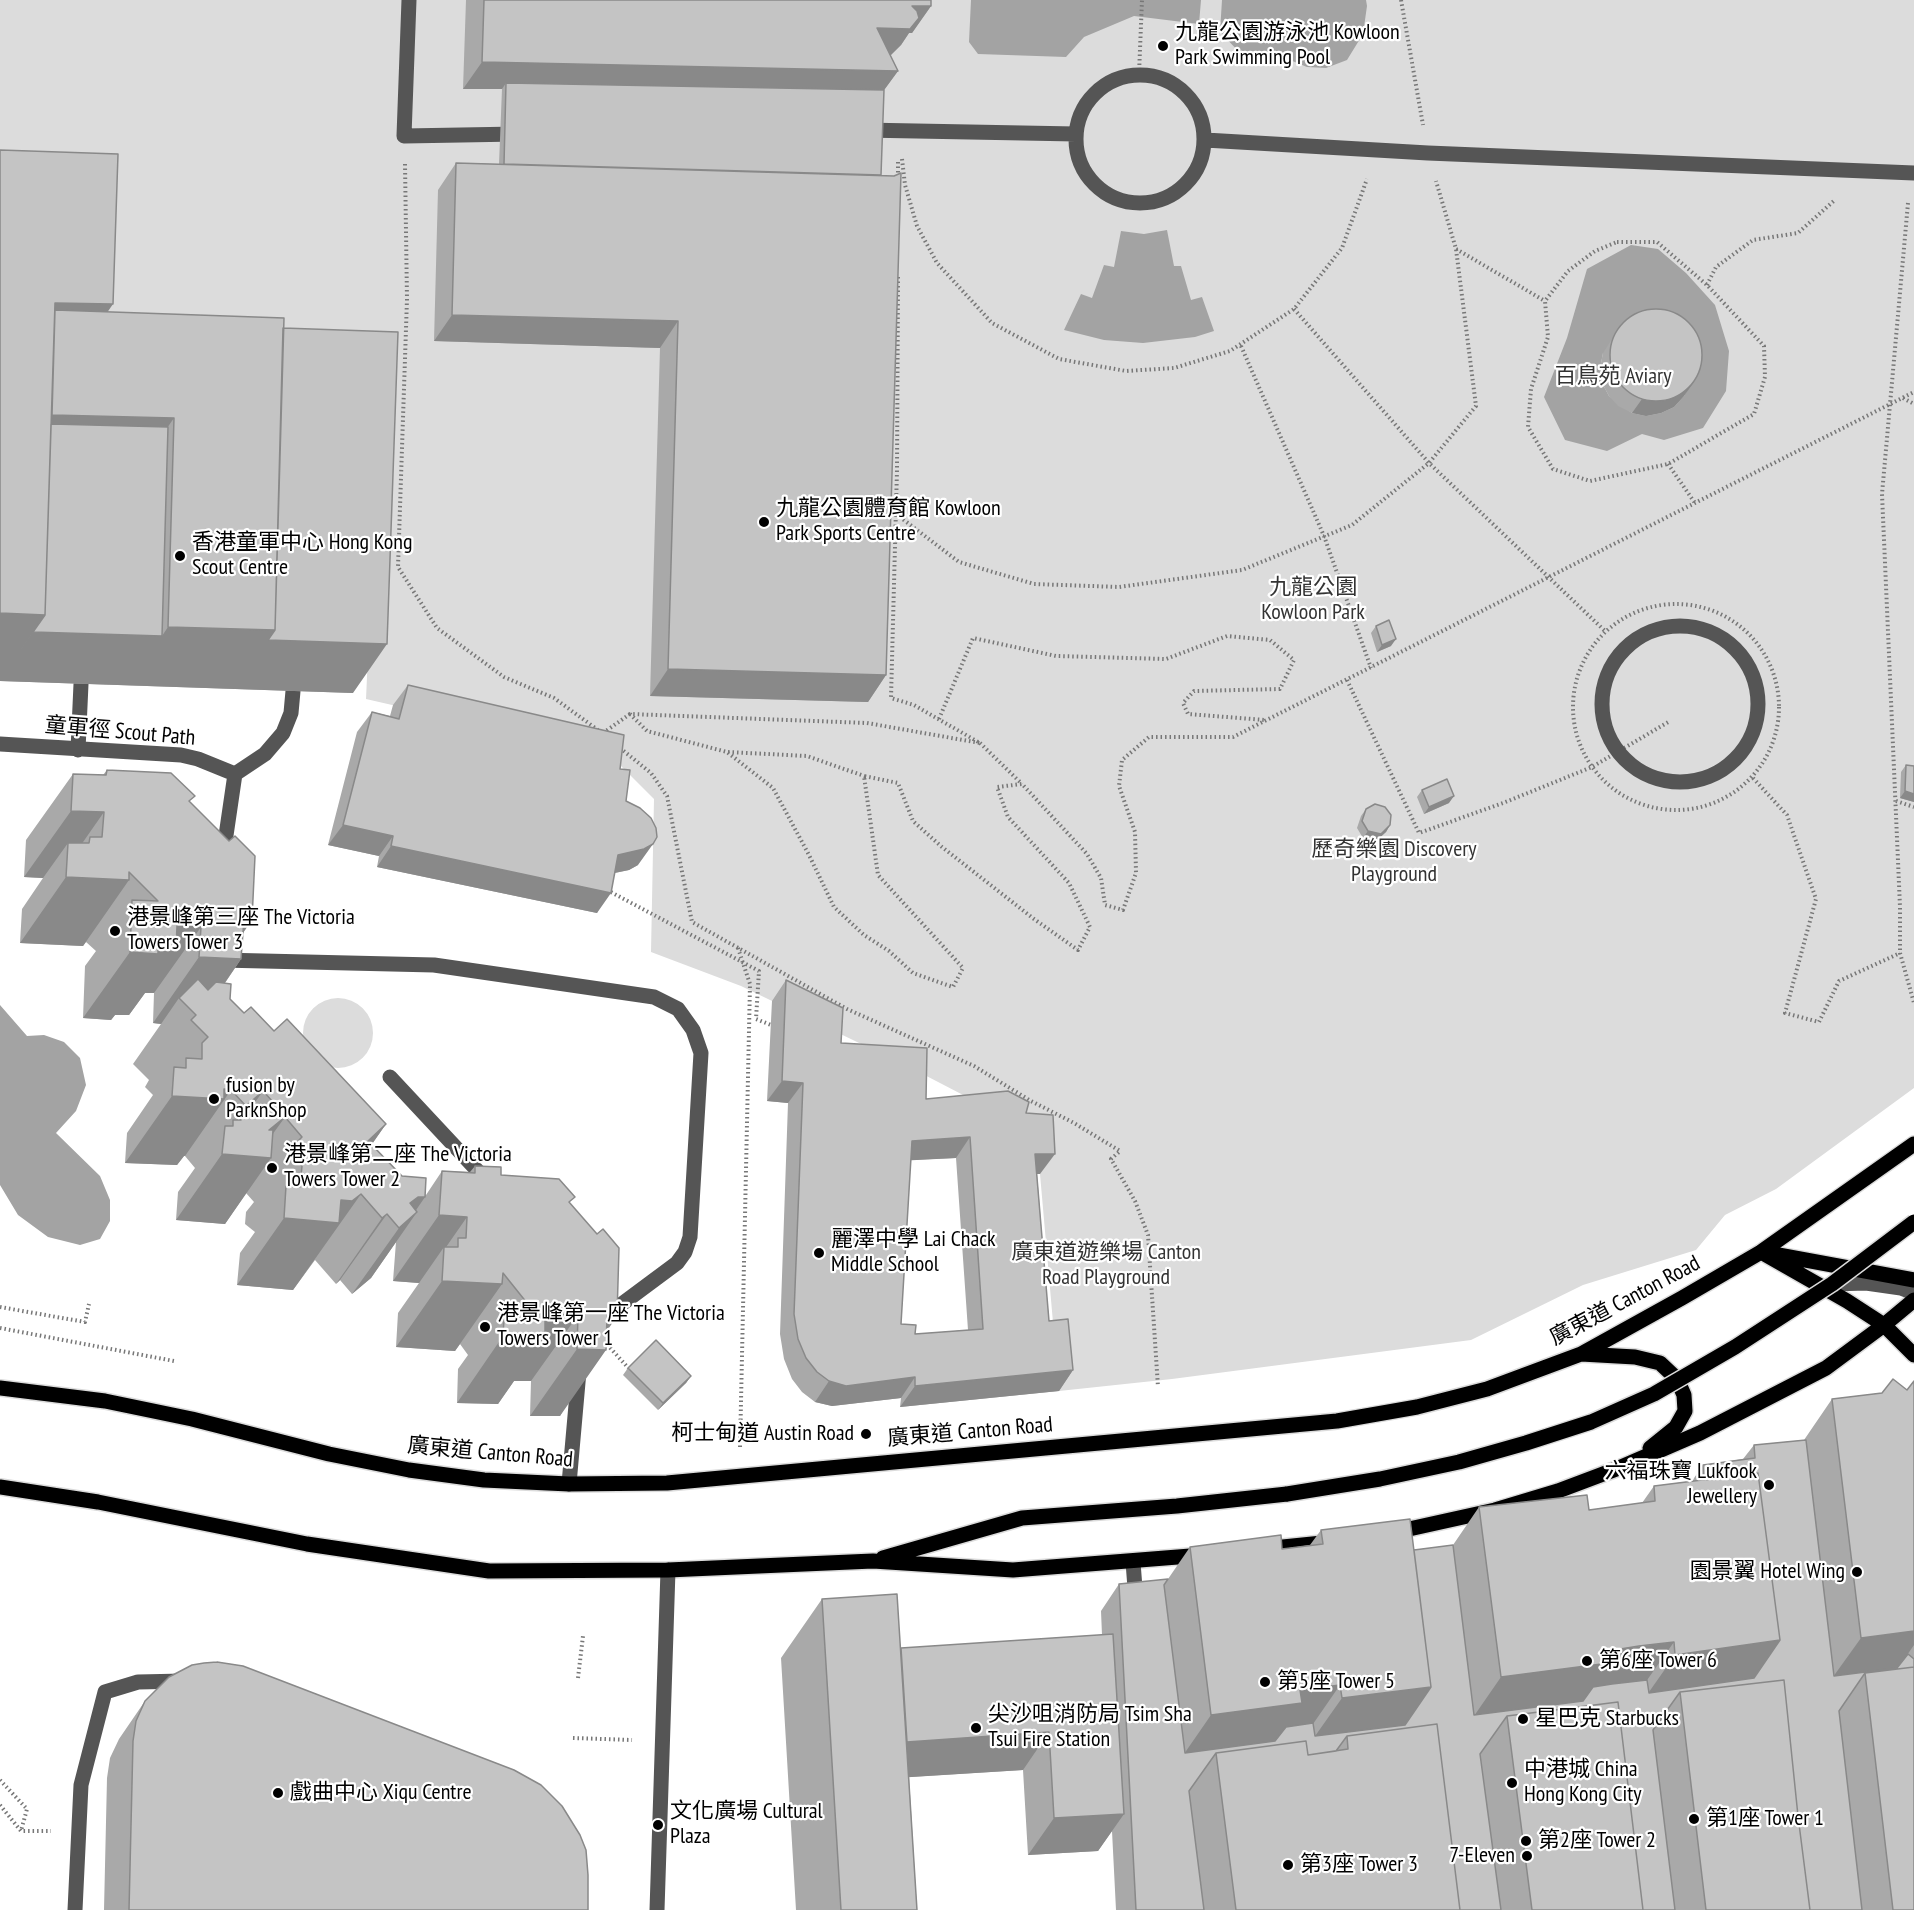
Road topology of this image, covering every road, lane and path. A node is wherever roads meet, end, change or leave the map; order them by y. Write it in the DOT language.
graph roads {
  1 [pos="409,0"];
  2 [pos="1142,0"];
  3 [pos="1401,0"];
  4 [pos="1140,68"];
  5 [pos="898,129"];
  6 [pos="851,130"];
  7 [pos="534,134"];
  8 [pos="1076,134"];
  9 [pos="404,136"];
  10 [pos="1205,140"];
  11 [pos="1371,149"];
  12 [pos="1428,153"];
  13 [pos="1912,173"];
  14 [pos="898,188"];
  15 [pos="1829,207"];
  16 [pos="1456,249"];
  17 [pos="898,270"];
  18 [pos="1707,285"];
  19 [pos="1545,301"];
  20 [pos="1294,309"];
  21 [pos="1241,346"];
  22 [pos="1914,392"];
  23 [pos="1903,398"];
  24 [pos="1914,404"];
  25 [pos="1890,405"];
  26 [pos="1429,463"];
  27 [pos="1668,464"];
  28 [pos="1695,503"];
  29 [pos="896,513"];
  30 [pos="1324,536"];
  31 [pos="1549,577"];
  32 [pos="1605,631"];
  33 [pos="1371,668"];
  34 [pos="1347,680"];
  35 [pos="81,684"];
  36 [pos="293,691"];
  37 [pos="1603,700"];
  38 [pos="630,714"];
  39 [pos="939,719"];
  40 [pos="1267,720"];
  41 [pos="1670,720"];
  42 [pos="603,734"];
  43 [pos="611,740"];
  44 [pos="980,743"];
  45 [pos="0,744"];
  46 [pos="619,747"];
  47 [pos="78,750"];
  48 [pos="727,752"];
  49 [pos="1592,767"];
  50 [pos="235,774"];
  51 [pos="1753,777"];
  52 [pos="870,778"];
  53 [pos="1022,784"];
  54 [pos="1896,801"];
  55 [pos="1914,807"];
  56 [pos="221,872"];
  57 [pos="601,887"];
  58 [pos="737,947"];
  59 [pos="1900,953"];
  60 [pos="202,960"];
  61 [pos="1914,1003"];
  62 [pos="771,1025"];
  63 [pos="390,1077"];
  64 [pos="1914,1144"];
  65 [pos="495,1189"];
  66 [pos="1914,1222"];
  67 [pos="1761,1252"];
  68 [pos="1914,1280"];
  69 [pos="1832,1284"];
  70 [pos="1914,1293"];
  71 [pos="1914,1300"];
  72 [pos="89,1304"];
  73 [pos="0,1307"];
  74 [pos="1884,1325"];
  75 [pos="0,1328"];
  76 [pos="596,1332"];
  77 [pos="582,1352"];
  78 [pos="1581,1354"];
  79 [pos="1914,1355"];
  80 [pos="174,1361"];
  81 [pos="631,1371"];
  82 [pos="1158,1387"];
  83 [pos="0,1388"];
  84 [pos="1619,1468"];
  85 [pos="739,1476"];
  86 [pos="569,1484"];
  87 [pos="0,1487"];
  88 [pos="1381,1534"];
  89 [pos="1349,1539"];
  90 [pos="1248,1551"];
  91 [pos="1214,1554"];
  92 [pos="873,1561"];
  93 [pos="1133,1562"];
  94 [pos="668,1570"];
  95 [pos="1136,1607"];
  96 [pos="583,1636"];
  97 [pos="578,1678"];
  98 [pos="200,1681"];
  99 [pos="573,1738"];
  100 [pos="633,1740"];
  101 [pos="0,1780"];
  102 [pos="21,1831"];
  103 [pos="75,1910"];
  104 [pos="657,1910"];
  1 -- 9 [label="street"];
  2 -- 4 [label="path"];
  3 -- 12 [label="path"];
  4 -- 8 [label="street"];
  4 -- 10 [label="street"];
  5 -- 6 [label="street"];
  5 -- 8 [label="street"];
  5 -- 14 [label="path"];
  5 -- 21 [label="path"];
  7 -- 9 [label="street"];
  8 -- 10 [label="street"];
  9 -- 42 [label="path"];
  10 -- 11 [label="street"];
  11 -- 12 [label="street"];
  11 -- 20 [label="path"];
  12 -- 13 [label="street"];
  12 -- 16 [label="path"];
  13 -- 25 [label="path"];
  15 -- 18 [label="path"];
  16 -- 19 [label="path"];
  16 -- 26 [label="path"];
  17 -- 29 [label="path"];
  18 -- 19 [label="path"];
  18 -- 27 [label="path"];
  19 -- 27 [label="path"];
  20 -- 21 [label="path"];
  20 -- 26 [label="path"];
  21 -- 30 [label="path"];
  22 -- 23 [label="path"];
  23 -- 24 [label="path"];
  23 -- 25 [label="path"];
  25 -- 28 [label="path"];
  25 -- 54 [label="path"];
  26 -- 30 [label="path"];
  26 -- 31 [label="path"];
  27 -- 28 [label="path"];
  28 -- 31 [label="path"];
  29 -- 30 [label="path"];
  29 -- 39 [label="path"];
  30 -- 33 [label="path"];
  31 -- 32 [label="path"];
  31 -- 33 [label="path"];
  32 -- 49 [label="path"];
  32 -- 51 [label="path"];
  33 -- 34 [label="path"];
  34 -- 40 [label="path"];
  34 -- 49 [label="path"];
  35 -- 47 [label="street"];
  36 -- 50 [label="street"];
  37 -- 37 [label="street"];
  38 -- 42 [label="path"];
  38 -- 44 [label="path"];
  38 -- 48 [label="path"];
  39 -- 40 [label="path"];
  39 -- 44 [label="path"];
  40 -- 53 [label="path"];
  41 -- 49 [label="path"];
  42 -- 43 [label="path"];
  44 -- 53 [label="path"];
  45 -- 47 [label="street, 童軍徑 Scout Path"];
  46 -- 58 [label="path"];
  47 -- 50 [label="street, 童軍徑 Scout Path"];
  48 -- 52 [label="path"];
  48 -- 52 [label="path"];
  49 -- 51 [label="path"];
  50 -- 56 [label="street"];
  51 -- 59 [label="path"];
  52 -- 53 [label="path"];
  54 -- 55 [label="path"];
  54 -- 59 [label="path"];
  57 -- 62 [label="path, bridge"];
  58 -- 82 [label="path"];
  58 -- 85 [label="path"];
  59 -- 61 [label="path"];
  60 -- 76 [label="street"];
  63 -- 65 [label="street"];
  64 -- 67 [label="main road, 廣東道 Canton Road"];
  66 -- 69 [label="main road, bridge"];
  67 -- 68 [label="main road"];
  67 -- 74 [label="main road"];
  67 -- 78 [label="main road, 廣東道 Canton Road"];
  69 -- 70 [label="street"];
  69 -- 92 [label="main road, bridge"];
  71 -- 74 [label="main road"];
  72 -- 73 [label="path"];
  74 -- 79 [label="main road"];
  74 -- 84 [label="main road"];
  75 -- 80 [label="path"];
  76 -- 81 [label="path, bridge"];
  77 -- 86 [label="street"];
  78 -- 84 [label="main road"];
  78 -- 85 [label="main road, 廣東道 Canton Road"];
  83 -- 86 [label="main road, 廣東道 Canton Road"];
  84 -- 88 [label="main road"];
  85 -- 86 [label="main road, 廣東道 Canton Road"];
  87 -- 94 [label="main road"];
  89 -- 90 [label="main road"];
  91 -- 93 [label="main road"];
  92 -- 93 [label="main road"];
  92 -- 94 [label="main road"];
  93 -- 95 [label="street"];
  94 -- 104 [label="street"];
  96 -- 97 [label="path"];
  98 -- 103 [label="street"];
  99 -- 100 [label="path"];
  101 -- 102 [label="path"];
}
